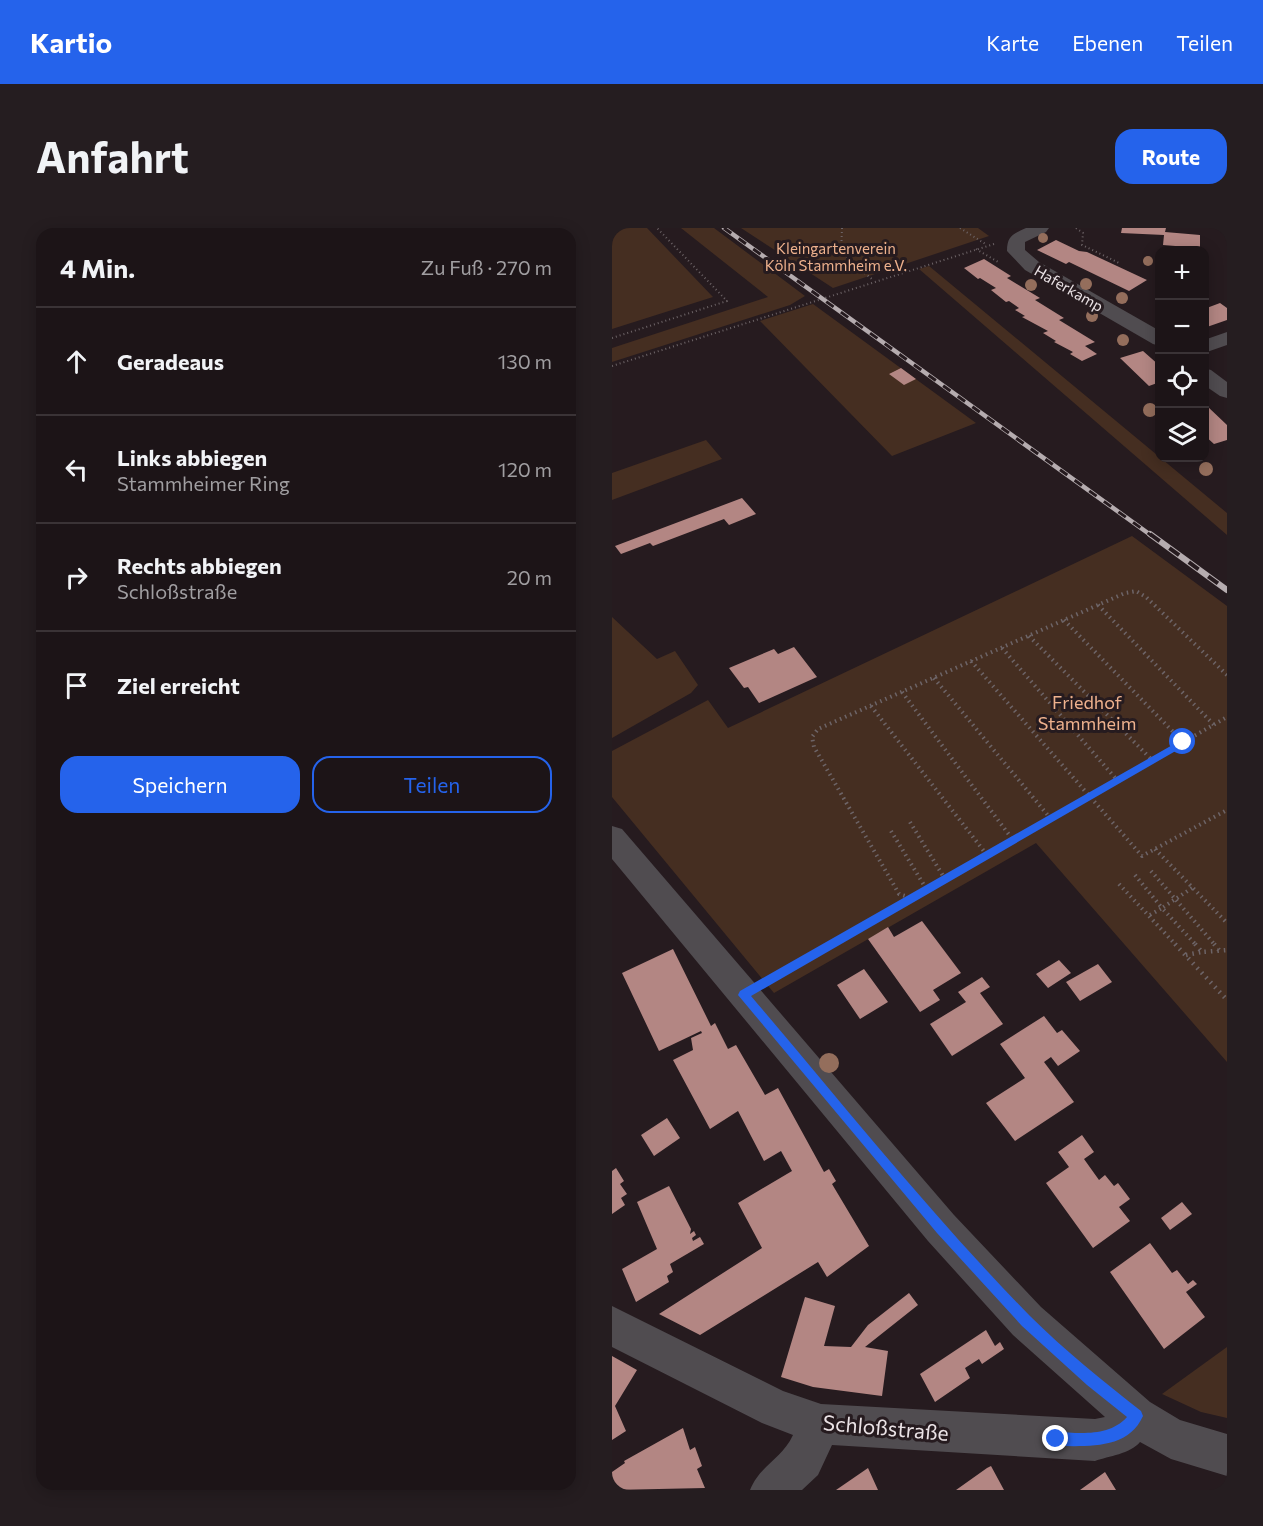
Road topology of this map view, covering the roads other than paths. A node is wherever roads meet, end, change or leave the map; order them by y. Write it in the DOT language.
graph roads {
  1 [pos="1040,228"];
  2 [pos="1155,337"];
  3 [pos="1227,338"];
  4 [pos="1209,345"];
  5 [pos="1209,378"];
  6 [pos="1227,392"];
  7 [pos="612,838"];
  8 [pos="612,1326"];
  9 [pos="1136,1416"];
  10 [pos="821,1424"];
  11 [pos="1227,1455"];
  12 [pos="771,1490"];
  1 -- 2 [label="street, Haferkamp"];
  3 -- 4 [label="street"];
  5 -- 6 [label="street"];
  7 -- 9 [label="street"];
  8 -- 10 [label="street, Schloßstraße"];
  9 -- 10 [label="street, Schloßstraße"];
  9 -- 11 [label="street"];
  10 -- 12 [label="street"];
}
